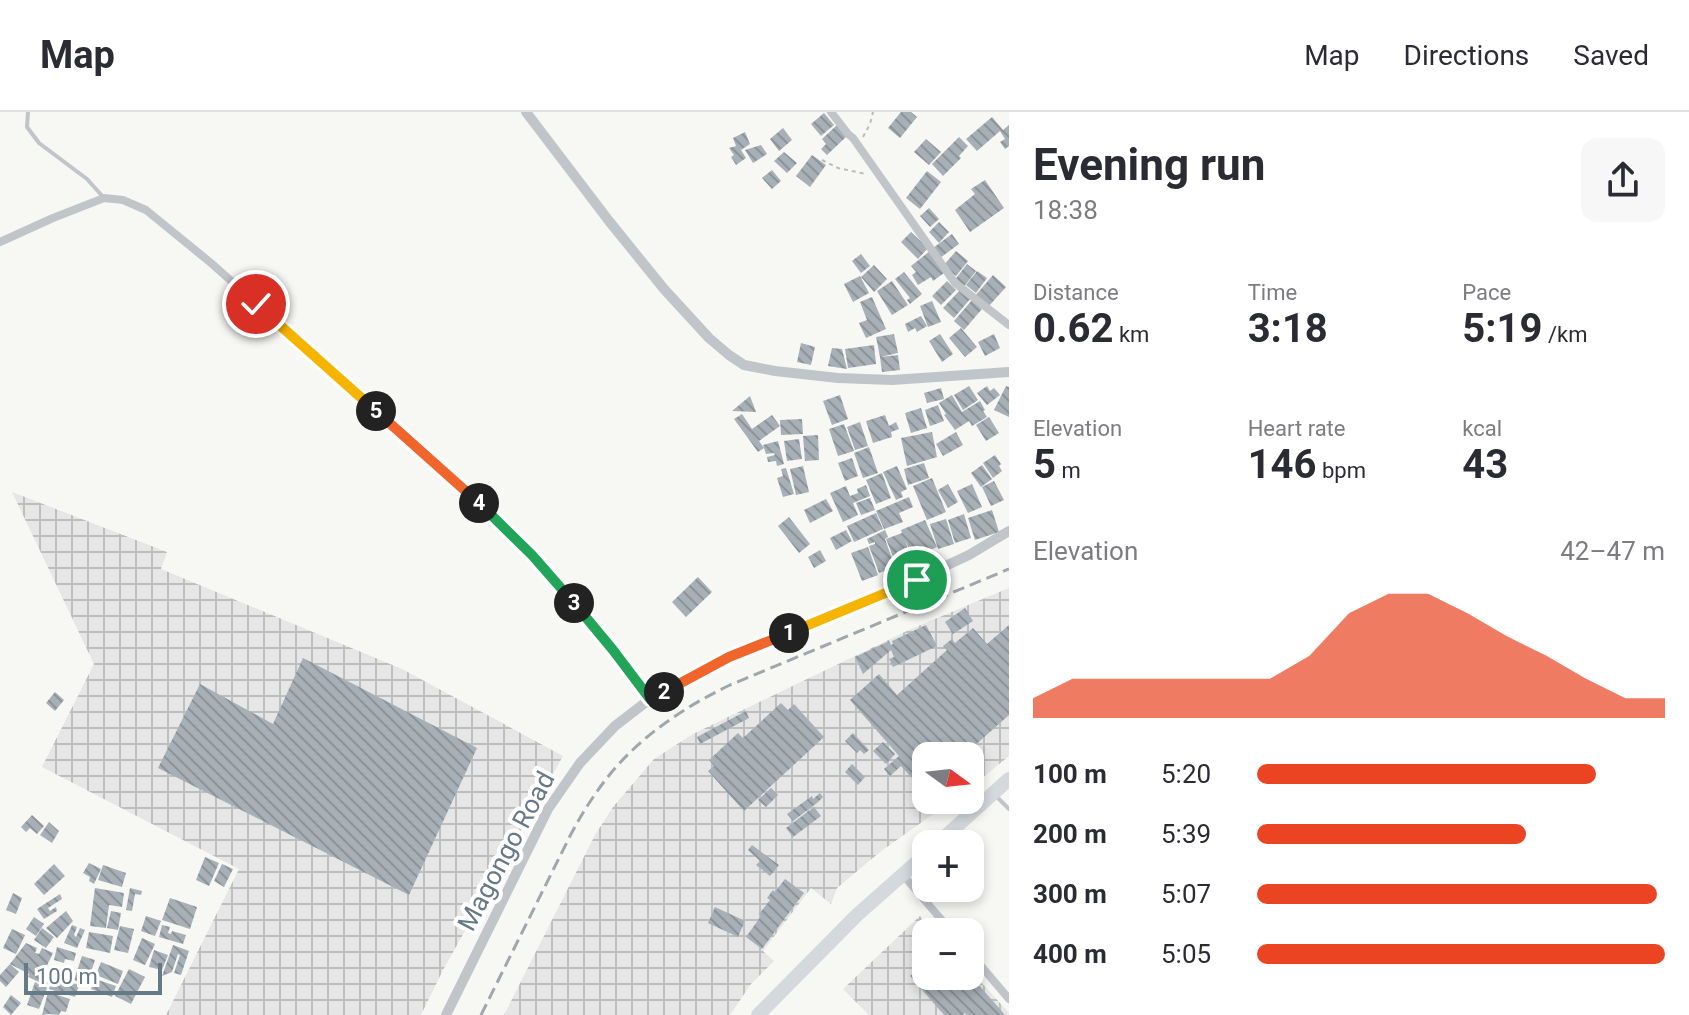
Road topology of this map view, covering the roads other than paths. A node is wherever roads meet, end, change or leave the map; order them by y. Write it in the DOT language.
graph roads {
  1 [pos="28,112"];
  2 [pos="526,112"];
  3 [pos="831,112"];
  4 [pos="104,198"];
  5 [pos="0,242"];
  6 [pos="1009,325"];
  7 [pos="1009,372"];
  8 [pos="1009,531"];
  9 [pos="650,699"];
  10 [pos="1009,779"];
  11 [pos="993,794"];
  12 [pos="1009,809"];
  13 [pos="953,830"];
  14 [pos="912,867"];
  15 [pos="903,875"];
  16 [pos="940,918"];
  17 [pos="984,970"];
  18 [pos="1009,999"];
  19 [pos="446,1015"];
  20 [pos="758,1015"];
  1 -- 4 [label="lane"];
  2 -- 7 [label="street"];
  3 -- 6 [label="street"];
  4 -- 5 [label="street"];
  4 -- 9 [label="street"];
  8 -- 9 [label="street, Magongo Road"];
  9 -- 19 [label="street, Magongo Road"];
  10 -- 11 [label="highway"];
  11 -- 12 [label="lane"];
  11 -- 13 [label="highway"];
  14 -- 15 [label="highway"];
  15 -- 16 [label="street"];
  15 -- 20 [label="highway"];
  17 -- 18 [label="street"];
}
